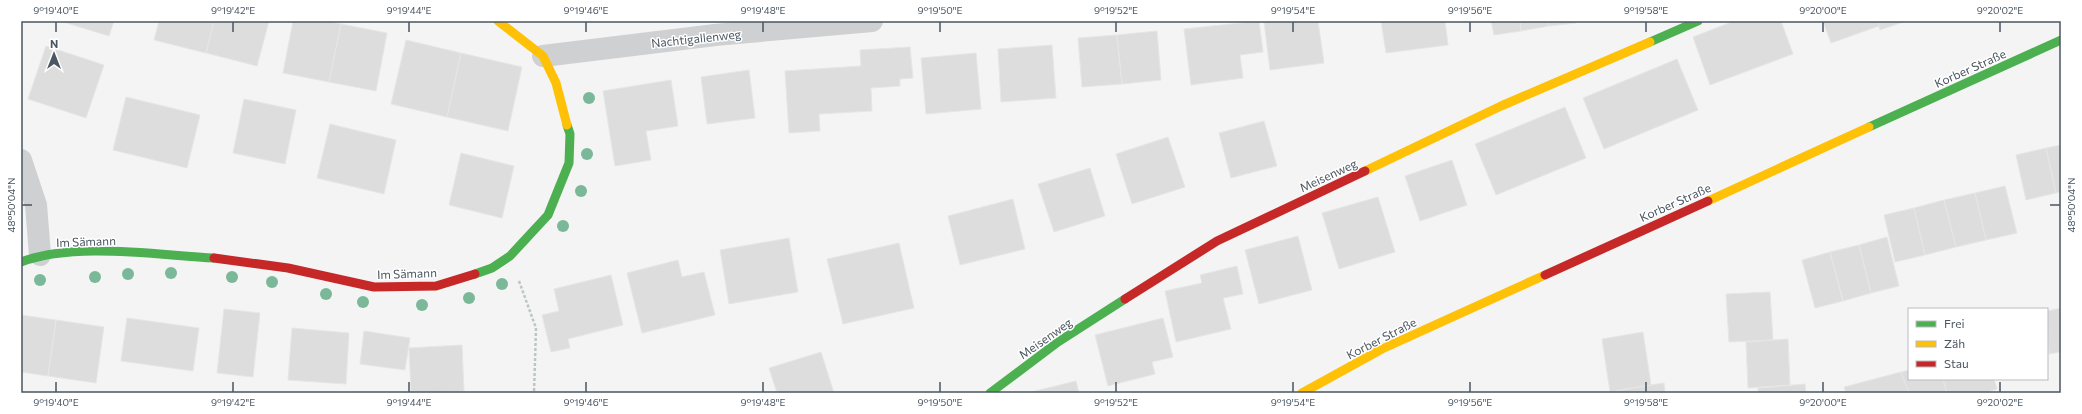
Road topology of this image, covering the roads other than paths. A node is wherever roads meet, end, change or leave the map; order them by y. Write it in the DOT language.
graph roads {
  1 [pos="498,21"];
  2 [pos="872,21"];
  3 [pos="1698,21"];
  4 [pos="2061,40"];
  5 [pos="543,56"];
  6 [pos="21,160"];
  7 [pos="30,259"];
  8 [pos="990,393"];
  9 [pos="1302,393"];
  1 -- 5 [label="street, Im Sämann"];
  2 -- 5 [label="street, Nachtigallenweg"];
  3 -- 8 [label="street, Meisenweg"];
  4 -- 9 [label="street, Korber Straße"];
  5 -- 7 [label="street, Im Sämann"];
  6 -- 7 [label="street"];
}
